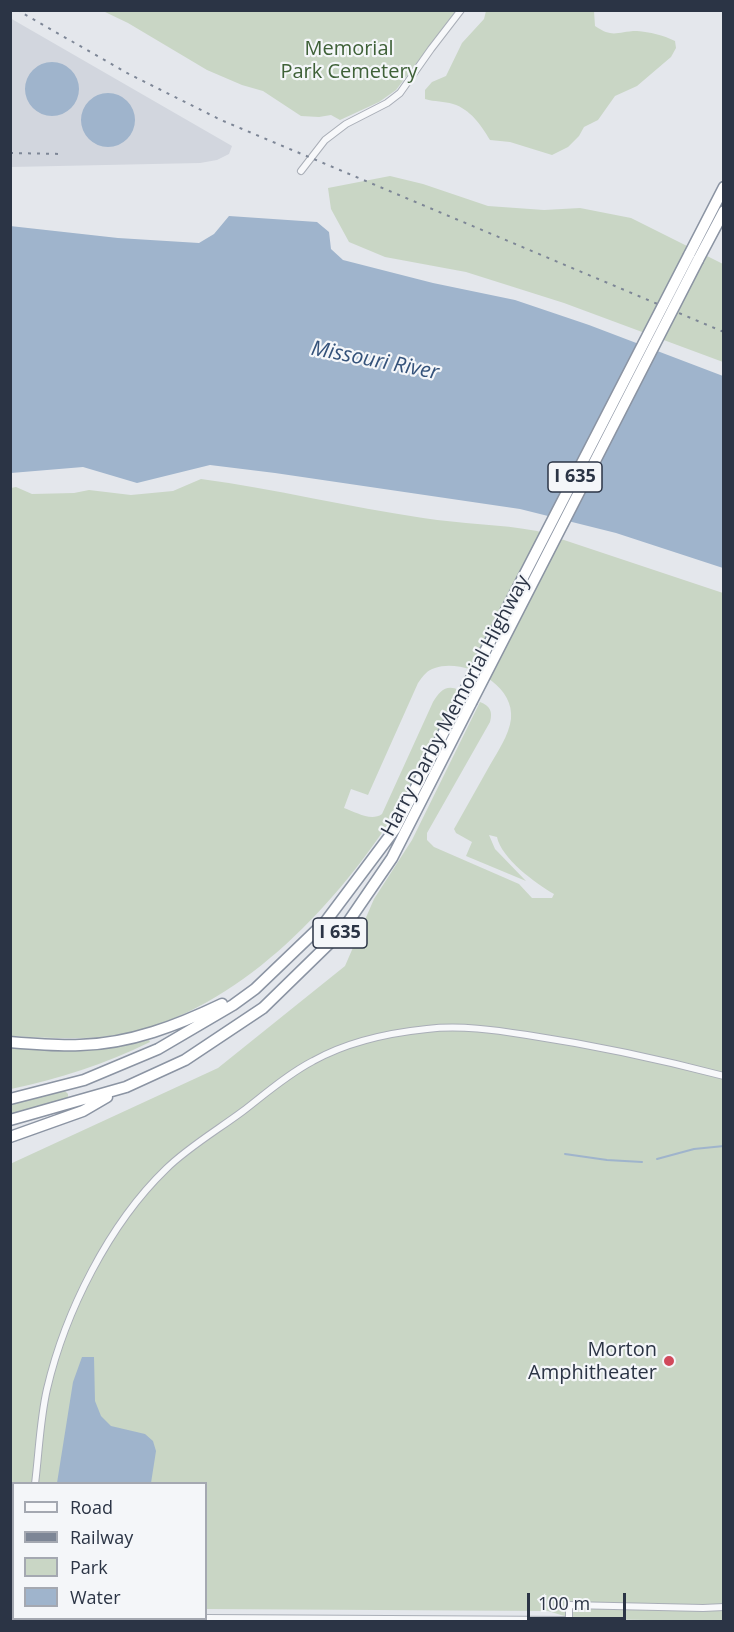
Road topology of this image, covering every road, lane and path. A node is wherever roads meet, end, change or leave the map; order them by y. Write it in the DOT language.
graph roads {
  1 [pos="461,10"];
  2 [pos="301,171"];
  3 [pos="723,187"];
  4 [pos="723,211"];
  5 [pos="694,258"];
  6 [pos="466,700"];
  7 [pos="255,989"];
  8 [pos="10,1042"];
  9 [pos="723,1076"];
  10 [pos="126,1087"];
  11 [pos="10,1099"];
  12 [pos="10,1120"];
  13 [pos="10,1137"];
  14 [pos="35,1482"];
  15 [pos="723,1607"];
  16 [pos="207,1618"];
  17 [pos="569,1621"];
  1 -- 2 [label="street"];
  3 -- 5 [label="highway, Harry Darby Memorial Highway / I 635"];
  4 -- 5 [label="highway, Harry Darby Memorial Highway / I 635"];
  5 -- 6 [label="highway, Harry Darby Memorial Highway / I 635, bridge"];
  6 -- 7 [label="highway, Harry Darby Memorial Highway / I 635"];
  6 -- 10 [label="highway, Harry Darby Memorial Highway / I 635"];
  7 -- 8 [label="highway"];
  7 -- 11 [label="highway, Harry Darby Memorial Highway / I 635"];
  9 -- 14 [label="street"];
  10 -- 12 [label="highway, Harry Darby Memorial Highway / I 635"];
  10 -- 13 [label="highway"];
  15 -- 17 [label="street"];
  16 -- 17 [label="street"];
}
